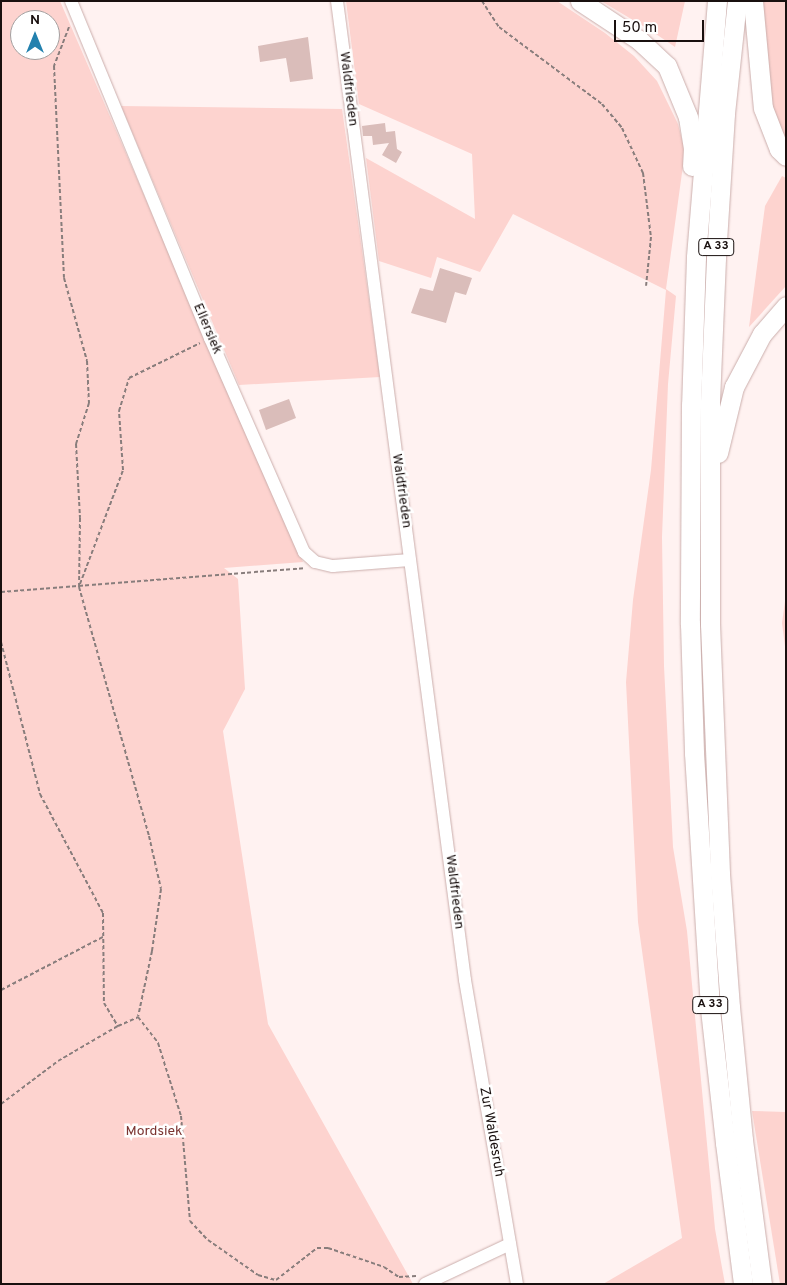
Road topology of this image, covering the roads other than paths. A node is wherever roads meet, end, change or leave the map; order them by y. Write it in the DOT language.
graph roads {
  1 [pos="337,1"];
  2 [pos="580,1"];
  3 [pos="717,1"];
  4 [pos="737,1"];
  5 [pos="753,1"];
  6 [pos="73,6"];
  7 [pos="786,156"];
  8 [pos="696,257"];
  9 [pos="786,306"];
  10 [pos="710,494"];
  11 [pos="410,560"];
  12 [pos="465,980"];
  13 [pos="510,1244"];
  14 [pos="430,1281"];
  15 [pos="517,1284"];
  16 [pos="743,1284"];
  17 [pos="762,1284"];
  1 -- 11 [label="street, Waldfrieden"];
  2 -- 8 [label="highway"];
  3 -- 8 [label="highway, A 33"];
  4 -- 10 [label="highway, A 33"];
  5 -- 7 [label="highway"];
  6 -- 11 [label="street, Ellersiek"];
  8 -- 16 [label="highway, A 33"];
  9 -- 10 [label="highway"];
  10 -- 17 [label="highway, A 33"];
  11 -- 12 [label="street, Waldfrieden"];
  12 -- 13 [label="street, Zur Waldesruh"];
  13 -- 14 [label="street"];
  13 -- 15 [label="street, Zur Waldesruh"];
}
